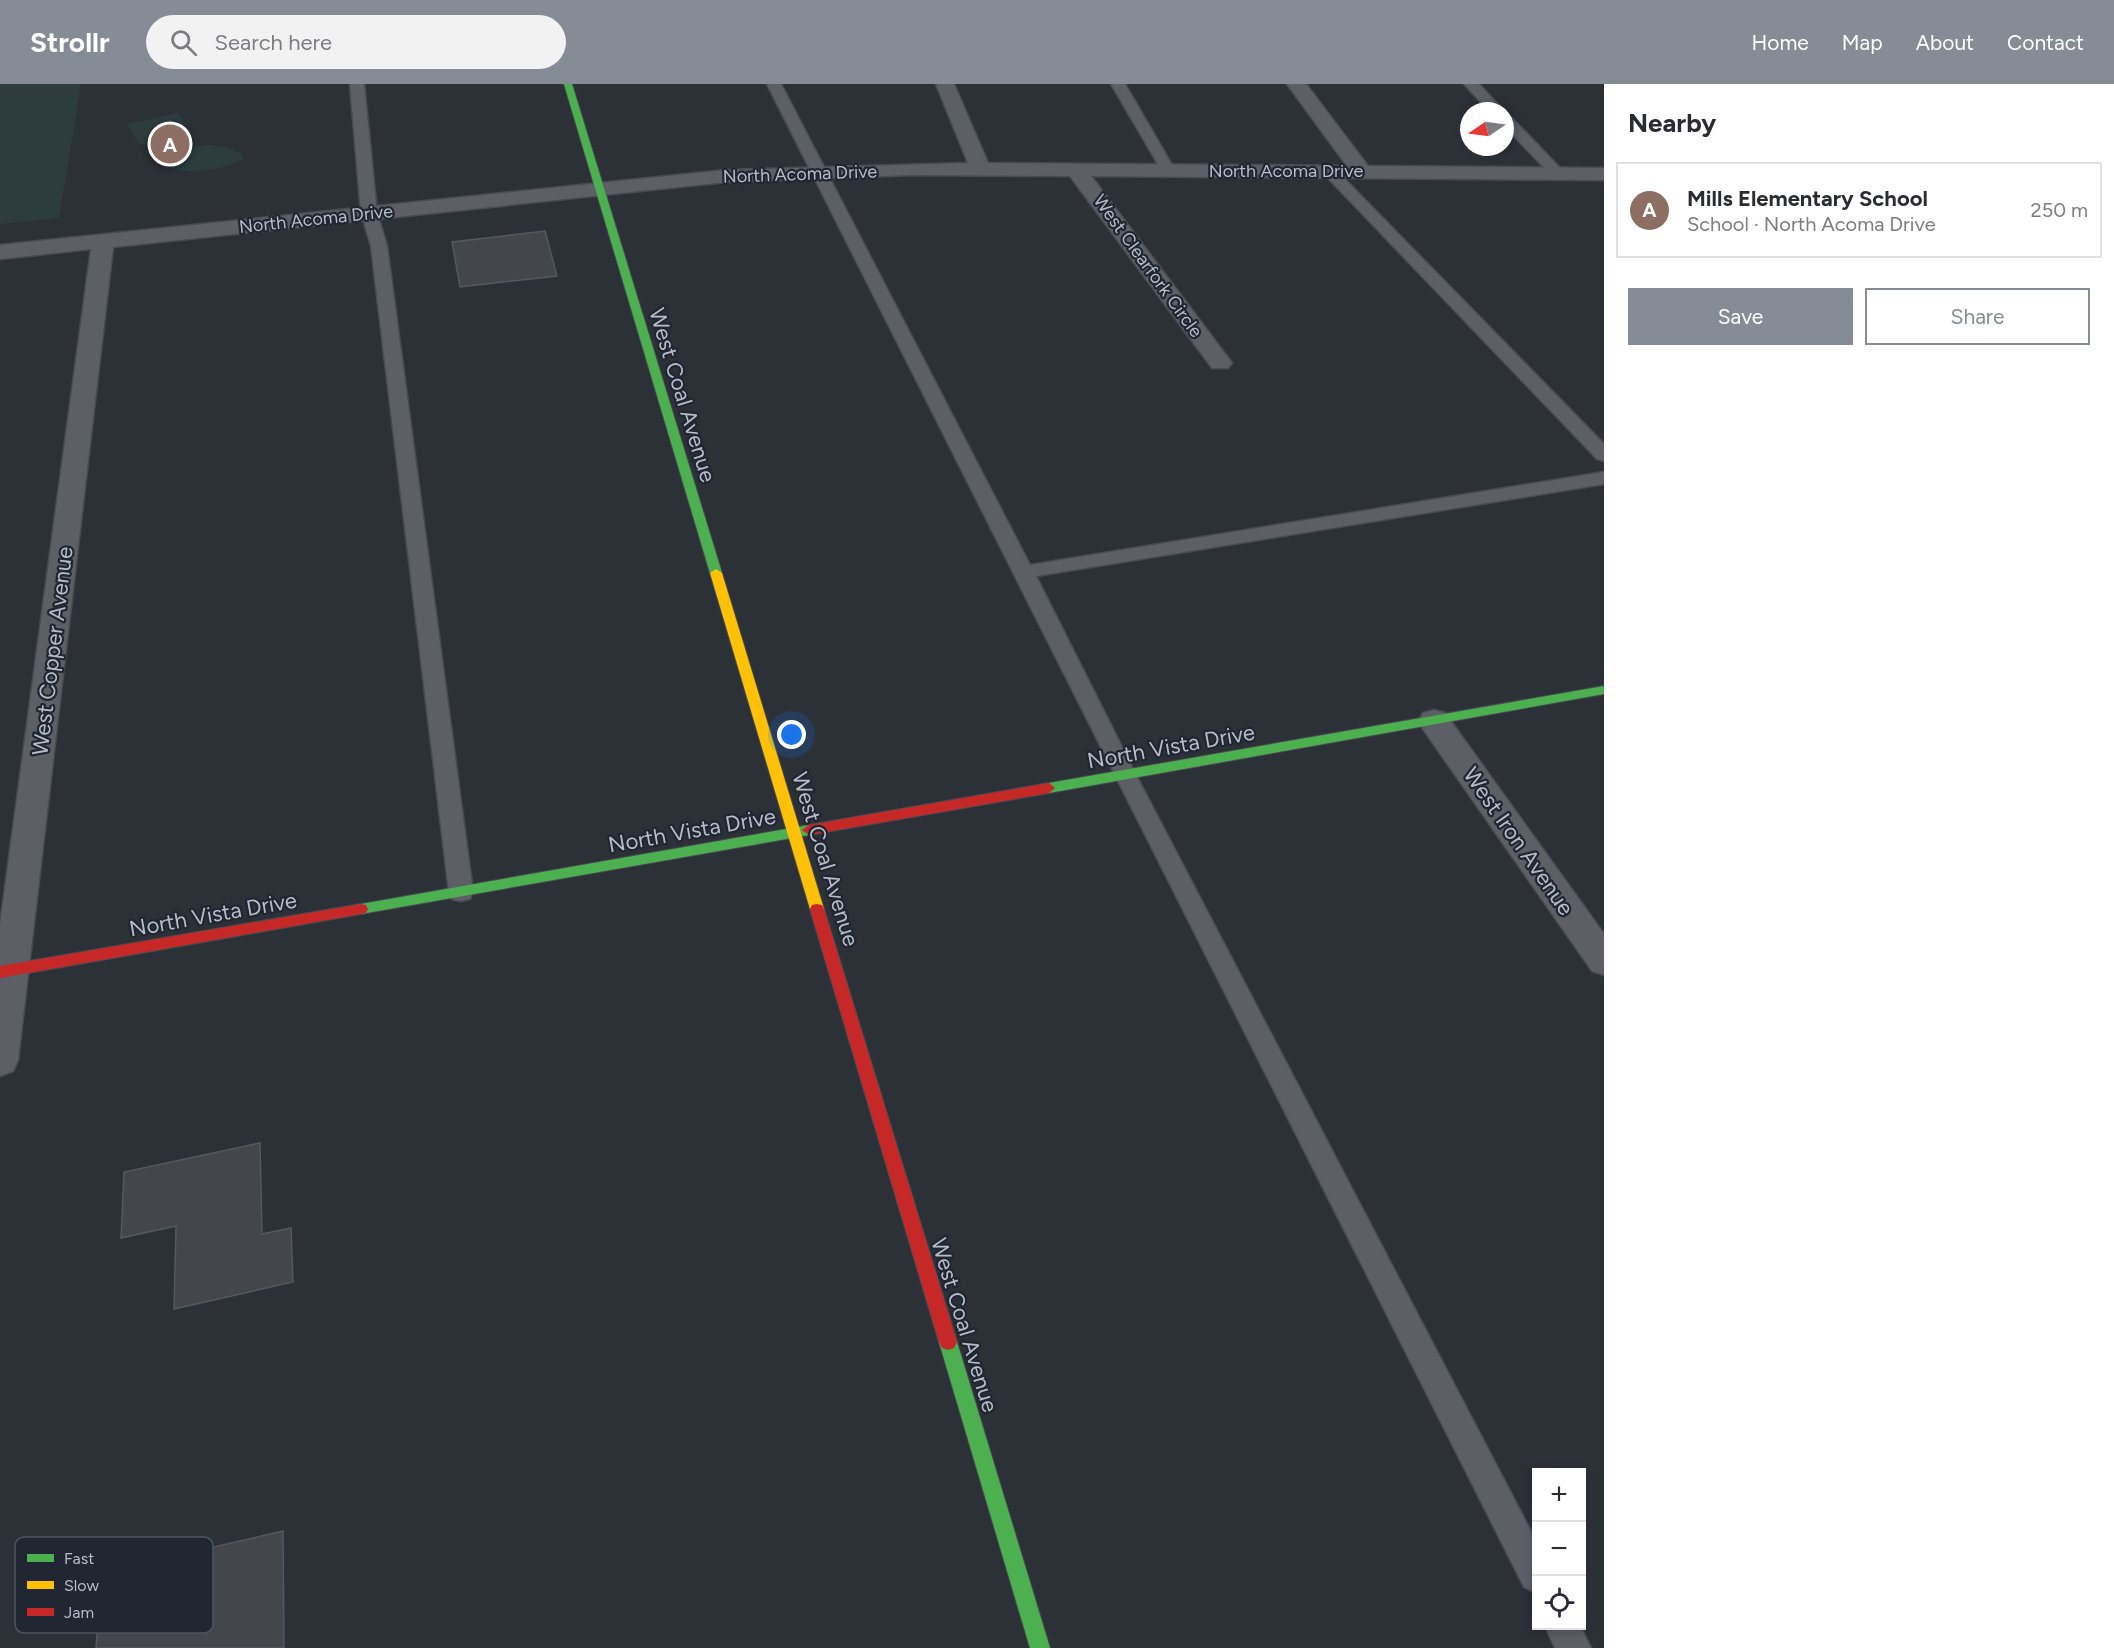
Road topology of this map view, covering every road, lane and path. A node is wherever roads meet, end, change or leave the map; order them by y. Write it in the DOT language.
graph roads {
  1 [pos="357,84"];
  2 [pos="568,84"];
  3 [pos="774,84"];
  4 [pos="945,84"];
  5 [pos="1118,84"];
  6 [pos="1296,84"];
  7 [pos="1471,84"];
  8 [pos="1488,102"];
  9 [pos="1514,128"];
  10 [pos="981,170"];
  11 [pos="1076,170"];
  12 [pos="1168,170"];
  13 [pos="1329,171"];
  14 [pos="1361,171"];
  15 [pos="820,172"];
  16 [pos="1604,174"];
  17 [pos="1559,175"];
  18 [pos="599,189"];
  19 [pos="369,213"];
  20 [pos="103,241"];
  21 [pos="0,252"];
  22 [pos="1220,363"];
  23 [pos="1604,455"];
  24 [pos="1604,478"];
  25 [pos="1024,572"];
  26 [pos="1604,690"];
  27 [pos="1434,721"];
  28 [pos="1125,775"];
  29 [pos="797,833"];
  30 [pos="461,892"];
  31 [pos="1604,961"];
  32 [pos="6,971"];
  33 [pos="0,1060"];
  34 [pos="1532,1567"];
  35 [pos="1564,1630"];
  36 [pos="1040,1648"];
  37 [pos="1574,1648"];
  1 -- 19 [label="lane"];
  2 -- 18 [label="street, West Coal Avenue"];
  3 -- 15 [label="lane"];
  4 -- 10 [label="street"];
  5 -- 12 [label="lane"];
  6 -- 14 [label="street"];
  7 -- 8 [label="lane"];
  9 -- 17 [label="lane"];
  10 -- 11 [label="street, North Acoma Drive"];
  10 -- 15 [label="street, North Acoma Drive"];
  11 -- 12 [label="street, North Acoma Drive"];
  11 -- 22 [label="street, West Clearfork Circle"];
  12 -- 13 [label="street, North Acoma Drive"];
  13 -- 14 [label="street, North Acoma Drive"];
  13 -- 23 [label="lane"];
  14 -- 17 [label="street, North Acoma Drive"];
  15 -- 18 [label="street, North Acoma Drive"];
  15 -- 25 [label="lane"];
  16 -- 17 [label="street, North Acoma Drive"];
  18 -- 19 [label="street, North Acoma Drive"];
  18 -- 29 [label="street, West Coal Avenue"];
  19 -- 20 [label="street, North Acoma Drive"];
  19 -- 30 [label="lane"];
  20 -- 21 [label="street, North Acoma Drive"];
  20 -- 32 [label="street, West Copper Avenue"];
  24 -- 25 [label="lane"];
  25 -- 28 [label="lane"];
  26 -- 27 [label="street, North Vista Drive"];
  27 -- 28 [label="street, North Vista Drive"];
  27 -- 31 [label="street, West Iron Avenue"];
  28 -- 29 [label="street, North Vista Drive"];
  28 -- 34 [label="lane"];
  29 -- 30 [label="street, North Vista Drive"];
  29 -- 36 [label="street, West Coal Avenue"];
  30 -- 32 [label="street, North Vista Drive"];
  32 -- 33 [label="street, West Copper Avenue"];
  35 -- 37 [label="lane"];
}
